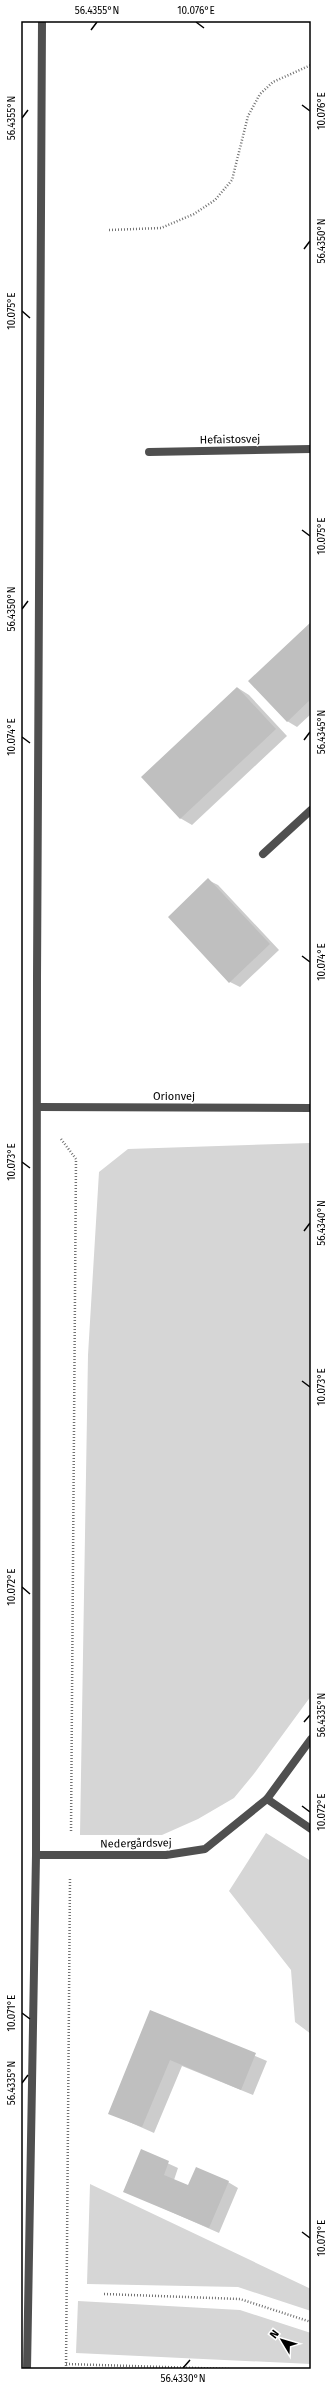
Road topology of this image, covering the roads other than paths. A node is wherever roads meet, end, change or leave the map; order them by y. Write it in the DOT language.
graph roads {
  1 [pos="42,21"];
  2 [pos="311,449"];
  3 [pos="149,452"];
  4 [pos="311,810"];
  5 [pos="263,854"];
  6 [pos="36,1107"];
  7 [pos="311,1108"];
  8 [pos="311,1739"];
  9 [pos="267,1799"];
  10 [pos="311,1829"];
  11 [pos="36,1855"];
  12 [pos="27,2369"];
  1 -- 6 [label="street"];
  2 -- 3 [label="street, Hefaistosvej"];
  4 -- 5 [label="street"];
  6 -- 7 [label="street, Orionvej"];
  6 -- 11 [label="street"];
  8 -- 9 [label="street, Nedergårdsvej"];
  9 -- 10 [label="street"];
  9 -- 11 [label="street, Nedergårdsvej"];
  11 -- 12 [label="street"];
}
